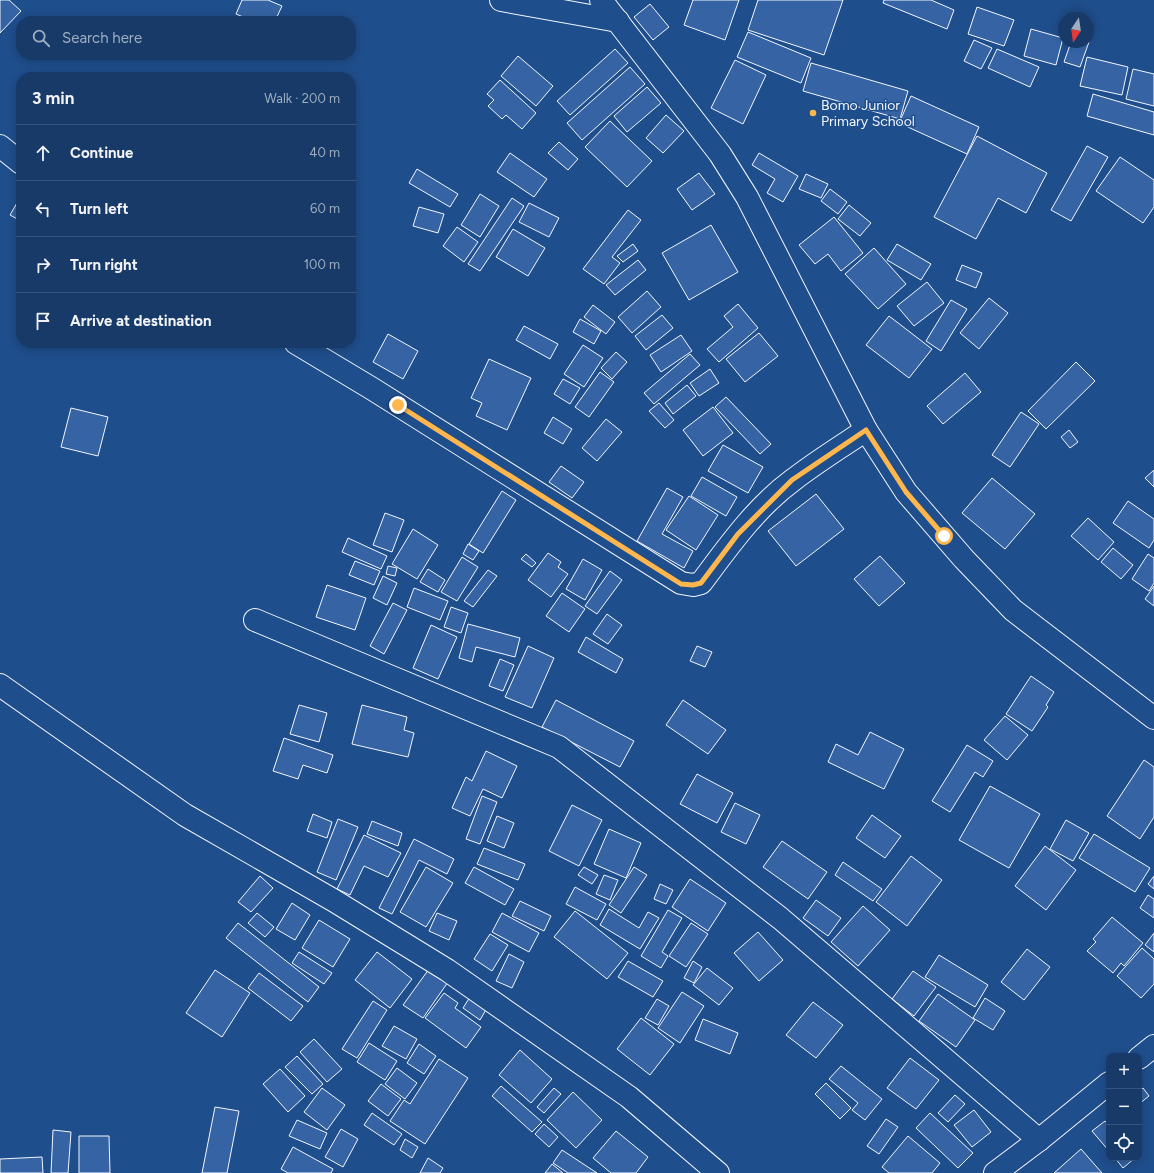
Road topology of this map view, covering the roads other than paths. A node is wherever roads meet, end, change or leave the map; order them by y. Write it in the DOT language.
graph roads {
  1 [pos="501,0"];
  2 [pos="601,0"];
  3 [pos="618,21"];
  4 [pos="0,146"];
  5 [pos="16,159"];
  6 [pos="304,348"];
  7 [pos="866,430"];
  8 [pos="255,620"];
  9 [pos="0,685"];
  10 [pos="1154,718"];
  11 [pos="1154,1046"];
  12 [pos="1142,1056"];
  13 [pos="1106,1085"];
  14 [pos="1039,1140"];
  15 [pos="999,1172"];
  16 [pos="718,1173"];
  1 -- 3 [label="street"];
  2 -- 3 [label="street"];
  3 -- 7 [label="street"];
  4 -- 5 [label="street"];
  6 -- 7 [label="street"];
  7 -- 10 [label="street"];
  8 -- 14 [label="street"];
  9 -- 16 [label="street"];
  11 -- 12 [label="street"];
  13 -- 14 [label="street"];
  14 -- 15 [label="street"];
}
